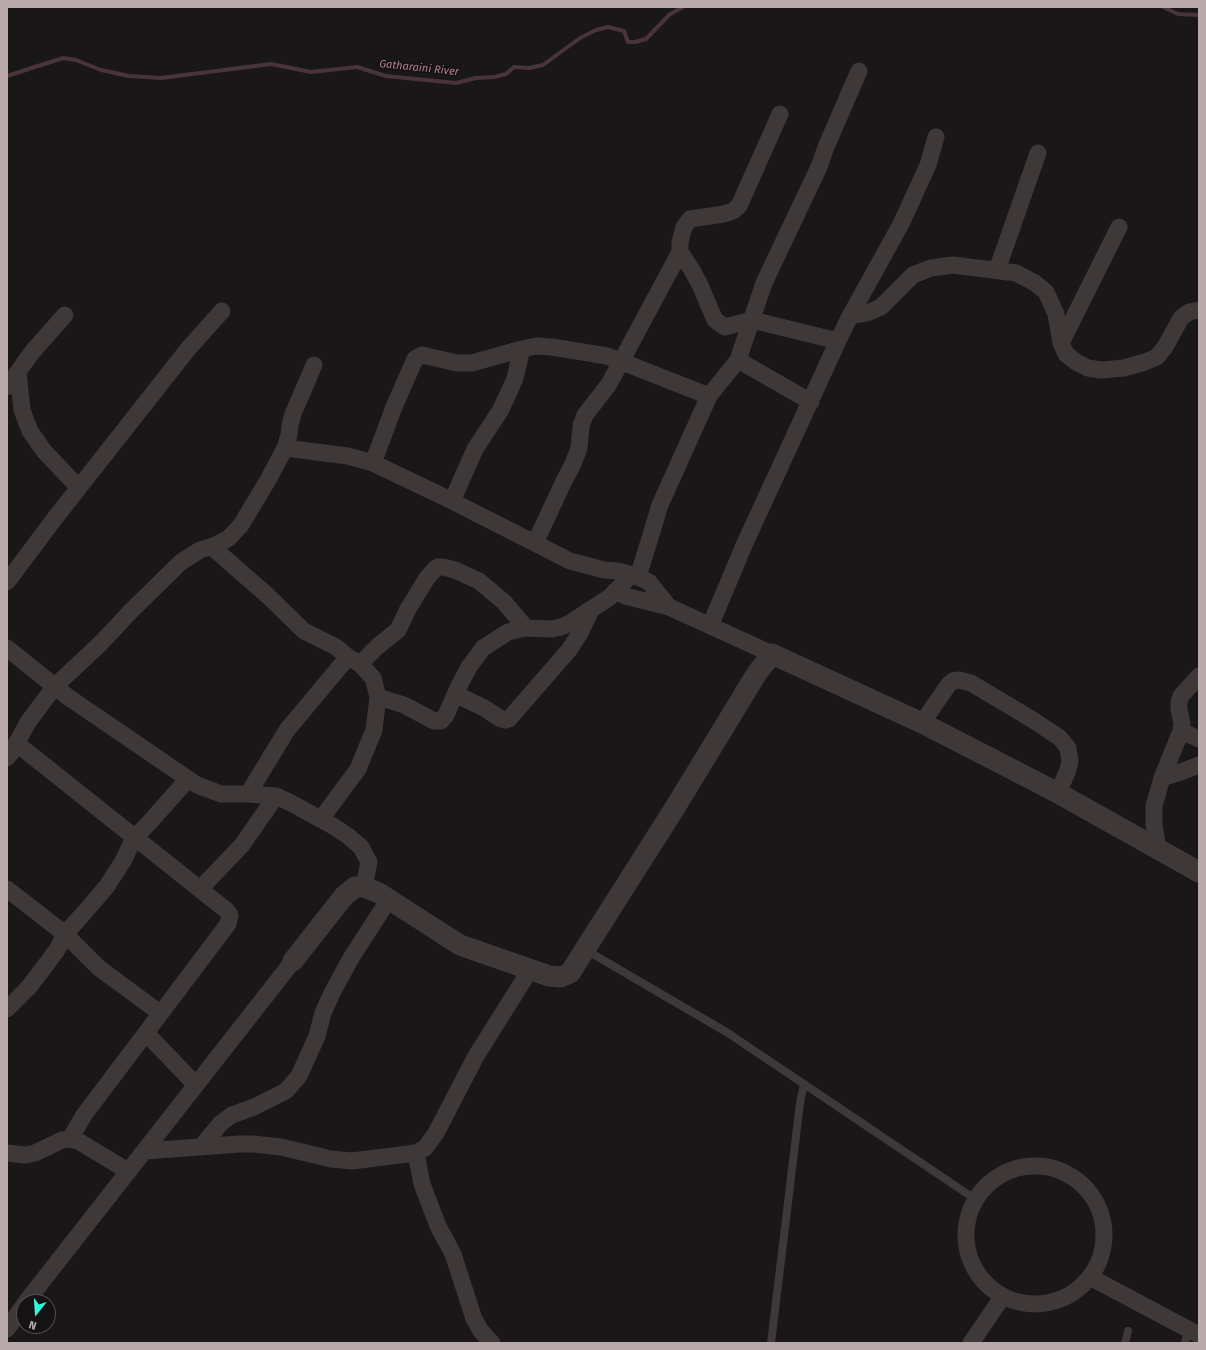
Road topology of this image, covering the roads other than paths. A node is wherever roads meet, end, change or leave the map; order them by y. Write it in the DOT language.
graph roads {
  1 [pos="859,72"];
  2 [pos="780,114"];
  3 [pos="936,137"];
  4 [pos="1038,153"];
  5 [pos="1119,227"];
  6 [pos="680,252"];
  7 [pos="997,270"];
  8 [pos="1199,310"];
  9 [pos="222,311"];
  10 [pos="64,315"];
  11 [pos="850,316"];
  12 [pos="752,320"];
  13 [pos="838,341"];
  14 [pos="1061,343"];
  15 [pos="522,349"];
  16 [pos="738,360"];
  17 [pos="621,361"];
  18 [pos="314,365"];
  19 [pos="18,372"];
  20 [pos="7,387"];
  21 [pos="709,396"];
  22 [pos="811,402"];
  23 [pos="285,448"];
  24 [pos="373,463"];
  25 [pos="79,488"];
  26 [pos="452,501"];
  27 [pos="535,543"];
  28 [pos="212,546"];
  29 [pos="634,576"];
  30 [pos="7,582"];
  31 [pos="615,591"];
  32 [pos="669,607"];
  33 [pos="591,610"];
  34 [pos="710,626"];
  35 [pos="526,628"];
  36 [pos="557,628"];
  37 [pos="7,648"];
  38 [pos="569,650"];
  39 [pos="772,654"];
  40 [pos="354,660"];
  41 [pos="1199,676"];
  42 [pos="55,686"];
  43 [pos="455,694"];
  44 [pos="378,698"];
  45 [pos="922,724"];
  46 [pos="1181,731"];
  47 [pos="1199,739"];
  48 [pos="10,753"];
  49 [pos="1199,765"];
  50 [pos="1162,778"];
  51 [pos="188,779"];
  52 [pos="1058,793"];
  53 [pos="248,794"];
  54 [pos="276,796"];
  55 [pos="321,819"];
  56 [pos="134,838"];
  57 [pos="1158,849"];
  58 [pos="1199,872"];
  59 [pos="364,887"];
  60 [pos="200,889"];
  61 [pos="7,890"];
  62 [pos="389,899"];
  63 [pos="65,934"];
  64 [pos="586,949"];
  65 [pos="293,961"];
  66 [pos="530,970"];
  67 [pos="7,1009"];
  68 [pos="160,1013"];
  69 [pos="146,1033"];
  70 [pos="804,1084"];
  71 [pos="196,1085"];
  72 [pos="70,1139"];
  73 [pos="201,1147"];
  74 [pos="145,1151"];
  75 [pos="7,1153"];
  76 [pos="416,1153"];
  77 [pos="128,1171"];
  78 [pos="975,1199"];
  79 [pos="1090,1277"];
  80 [pos="32,1294"];
  81 [pos="1003,1296"];
  82 [pos="16,1316"];
  83 [pos="7,1329"];
  84 [pos="1128,1332"];
  85 [pos="1191,1336"];
  86 [pos="492,1343"];
  87 [pos="771,1343"];
  88 [pos="971,1343"];
  89 [pos="1125,1343"];
  1 -- 12 [label="street"];
  2 -- 6 [label="street"];
  3 -- 11 [label="street"];
  4 -- 7 [label="street"];
  5 -- 14 [label="street"];
  6 -- 12 [label="street"];
  6 -- 17 [label="street"];
  7 -- 11 [label="street"];
  7 -- 14 [label="street"];
  8 -- 14 [label="street"];
  9 -- 25 [label="street"];
  10 -- 19 [label="street"];
  11 -- 13 [label="street"];
  12 -- 13 [label="street"];
  12 -- 16 [label="street"];
  13 -- 22 [label="street"];
  15 -- 17 [label="street"];
  15 -- 24 [label="street"];
  15 -- 26 [label="street"];
  16 -- 21 [label="street"];
  16 -- 22 [label="street"];
  17 -- 21 [label="street"];
  17 -- 27 [label="street"];
  18 -- 23 [label="street"];
  19 -- 20 [label="street"];
  19 -- 25 [label="street"];
  21 -- 29 [label="street"];
  22 -- 34 [label="street"];
  23 -- 24 [label="street"];
  23 -- 28 [label="street"];
  24 -- 26 [label="street"];
  25 -- 30 [label="street"];
  26 -- 27 [label="street"];
  27 -- 29 [label="street"];
  28 -- 40 [label="street"];
  28 -- 42 [label="street"];
  29 -- 31 [label="street"];
  29 -- 32 [label="street"];
  31 -- 32 [label="street"];
  31 -- 33 [label="street"];
  32 -- 34 [label="street"];
  33 -- 36 [label="street"];
  33 -- 38 [label="street"];
  34 -- 39 [label="street"];
  35 -- 36 [label="street"];
  35 -- 40 [label="street"];
  35 -- 43 [label="street"];
  36 -- 38 [label="street"];
  37 -- 42 [label="street"];
  38 -- 43 [label="street"];
  39 -- 45 [label="street"];
  39 -- 64 [label="street"];
  40 -- 44 [label="street"];
  40 -- 53 [label="street"];
  41 -- 46 [label="street"];
  42 -- 48 [label="street"];
  42 -- 51 [label="street"];
  43 -- 44 [label="street"];
  44 -- 55 [label="street"];
  45 -- 52 [label="street"];
  45 -- 52 [label="street"];
  46 -- 47 [label="street"];
  46 -- 50 [label="street"];
  48 -- 56 [label="street"];
  49 -- 50 [label="street"];
  50 -- 57 [label="street"];
  51 -- 53 [label="street"];
  51 -- 56 [label="street"];
  52 -- 57 [label="street"];
  53 -- 54 [label="street"];
  54 -- 55 [label="street"];
  54 -- 60 [label="street"];
  55 -- 59 [label="street"];
  56 -- 60 [label="street"];
  56 -- 63 [label="street"];
  57 -- 58 [label="street"];
  59 -- 62 [label="street"];
  59 -- 65 [label="street"];
  60 -- 68 [label="street"];
  61 -- 63 [label="street"];
  62 -- 66 [label="street"];
  62 -- 73 [label="street"];
  63 -- 67 [label="street"];
  63 -- 68 [label="street"];
  64 -- 66 [label="street"];
  64 -- 70 [label="lane"];
  65 -- 71 [label="street"];
  66 -- 76 [label="street"];
  68 -- 69 [label="street"];
  69 -- 71 [label="street"];
  69 -- 72 [label="street"];
  70 -- 78 [label="lane"];
  70 -- 87 [label="lane"];
  71 -- 74 [label="street"];
  72 -- 75 [label="street"];
  72 -- 77 [label="street"];
  73 -- 74 [label="street"];
  73 -- 76 [label="street"];
  74 -- 77 [label="street"];
  76 -- 86 [label="street"];
  77 -- 80 [label="street"];
  78 -- 79 [label="street"];
  78 -- 81 [label="street"];
  79 -- 81 [label="street"];
  79 -- 85 [label="street"];
  81 -- 88 [label="street"];
  82 -- 83 [label="street"];
  84 -- 89 [label="lane"];
}
